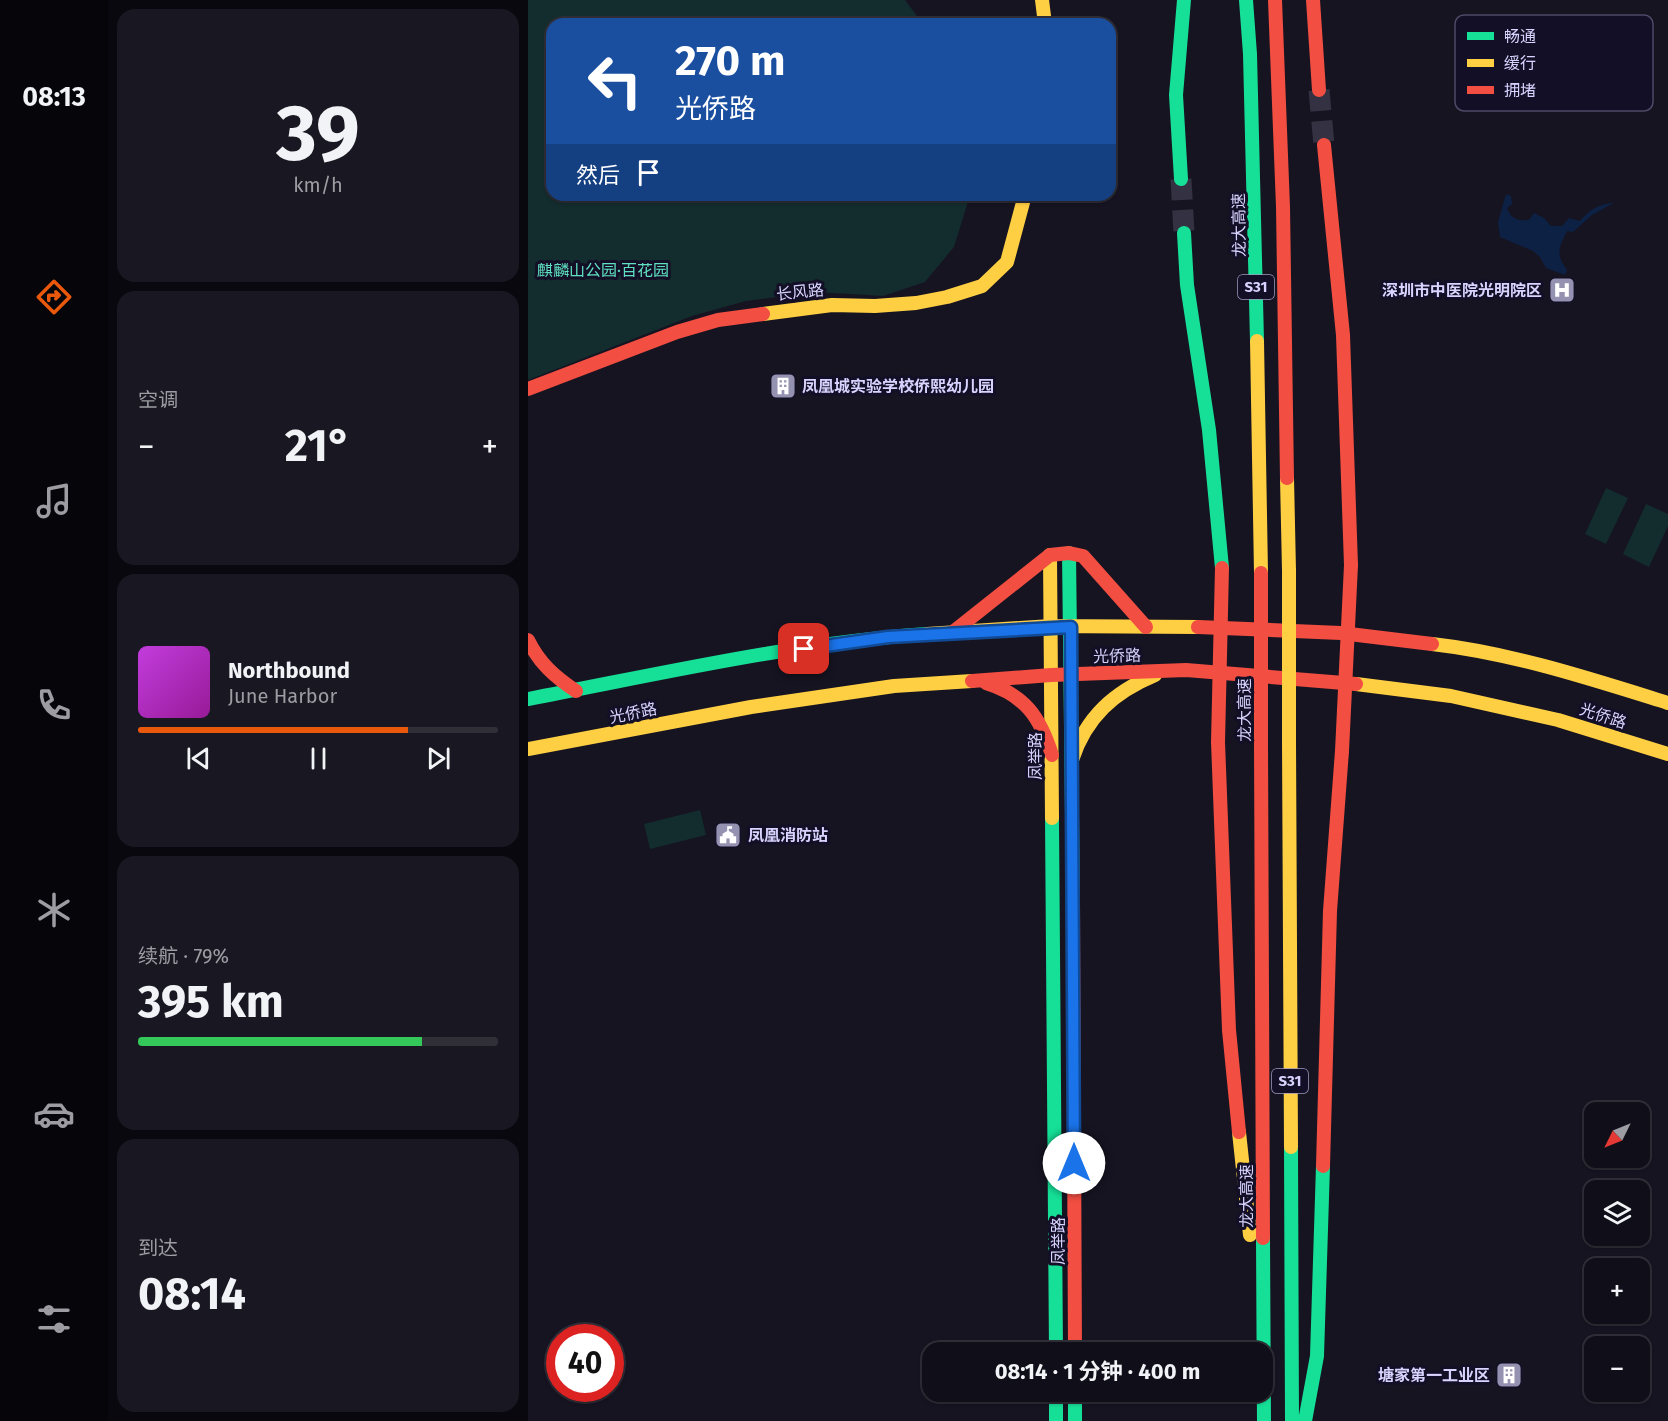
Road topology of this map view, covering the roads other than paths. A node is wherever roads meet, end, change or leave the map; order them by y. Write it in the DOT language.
graph roads {
  1 [pos="1042,0"];
  2 [pos="1184,0"];
  3 [pos="1246,0"];
  4 [pos="1275,0"];
  5 [pos="1313,0"];
  6 [pos="1044,18"];
  7 [pos="1319,90"];
  8 [pos="1324,145"];
  9 [pos="1181,179"];
  10 [pos="1023,201"];
  11 [pos="1184,233"];
  12 [pos="528,389"];
  13 [pos="1069,553"];
  14 [pos="1050,555"];
  15 [pos="1051,626"];
  16 [pos="1071,627"];
  17 [pos="1146,627"];
  18 [pos="954,632"];
  19 [pos="528,640"];
  20 [pos="1175,670"];
  21 [pos="1051,675"];
  22 [pos="1072,675"];
  23 [pos="973,680"];
  24 [pos="576,691"];
  25 [pos="528,699"];
  26 [pos="1668,703"];
  27 [pos="528,749"];
  28 [pos="1668,754"];
  29 [pos="1052,755"];
  30 [pos="1072,760"];
  31 [pos="1056,1342"];
  32 [pos="1075,1342"];
  33 [pos="1258,1342"];
  34 [pos="1056,1402"];
  35 [pos="1075,1402"];
  36 [pos="1263,1402"];
  37 [pos="1264,1418"];
  38 [pos="1056,1421"];
  39 [pos="1075,1421"];
  40 [pos="1292,1421"];
  41 [pos="1305,1421"];
  1 -- 6 [label="main road"];
  2 -- 9 [label="main road"];
  3 -- 37 [label="main road, 龙大高速 / S31, bridge"];
  4 -- 40 [label="main road, S31, bridge"];
  5 -- 7 [label="main road"];
  8 -- 41 [label="main road, bridge"];
  10 -- 12 [label="main road, 长风路"];
  11 -- 33 [label="main road, bridge"];
  13 -- 14 [label="main road"];
  13 -- 16 [label="main road, 凤举路"];
  13 -- 17 [label="main road"];
  14 -- 15 [label="main road, 凤举路"];
  14 -- 18 [label="main road"];
  15 -- 16 [label="main road, 光侨路"];
  15 -- 18 [label="main road, 光侨路"];
  15 -- 21 [label="main road, 凤举路"];
  16 -- 17 [label="main road, 光侨路"];
  16 -- 22 [label="main road, 凤举路"];
  17 -- 26 [label="main road, 光侨路"];
  18 -- 24 [label="main road, 光侨路"];
  19 -- 24 [label="main road"];
  20 -- 22 [label="main road, 光侨路"];
  20 -- 28 [label="main road, 光侨路"];
  20 -- 30 [label="main road"];
  21 -- 22 [label="main road, 光侨路"];
  21 -- 23 [label="main road, 光侨路"];
  21 -- 29 [label="main road, 凤举路"];
  22 -- 30 [label="main road, 凤举路"];
  23 -- 27 [label="main road, 光侨路"];
  23 -- 29 [label="main road"];
  24 -- 25 [label="main road, 光侨路"];
  29 -- 31 [label="main road, 凤举路"];
  30 -- 32 [label="main road, 凤举路"];
  34 -- 38 [label="main road"];
  35 -- 39 [label="main road"];
  36 -- 37 [label="main road"];
}
